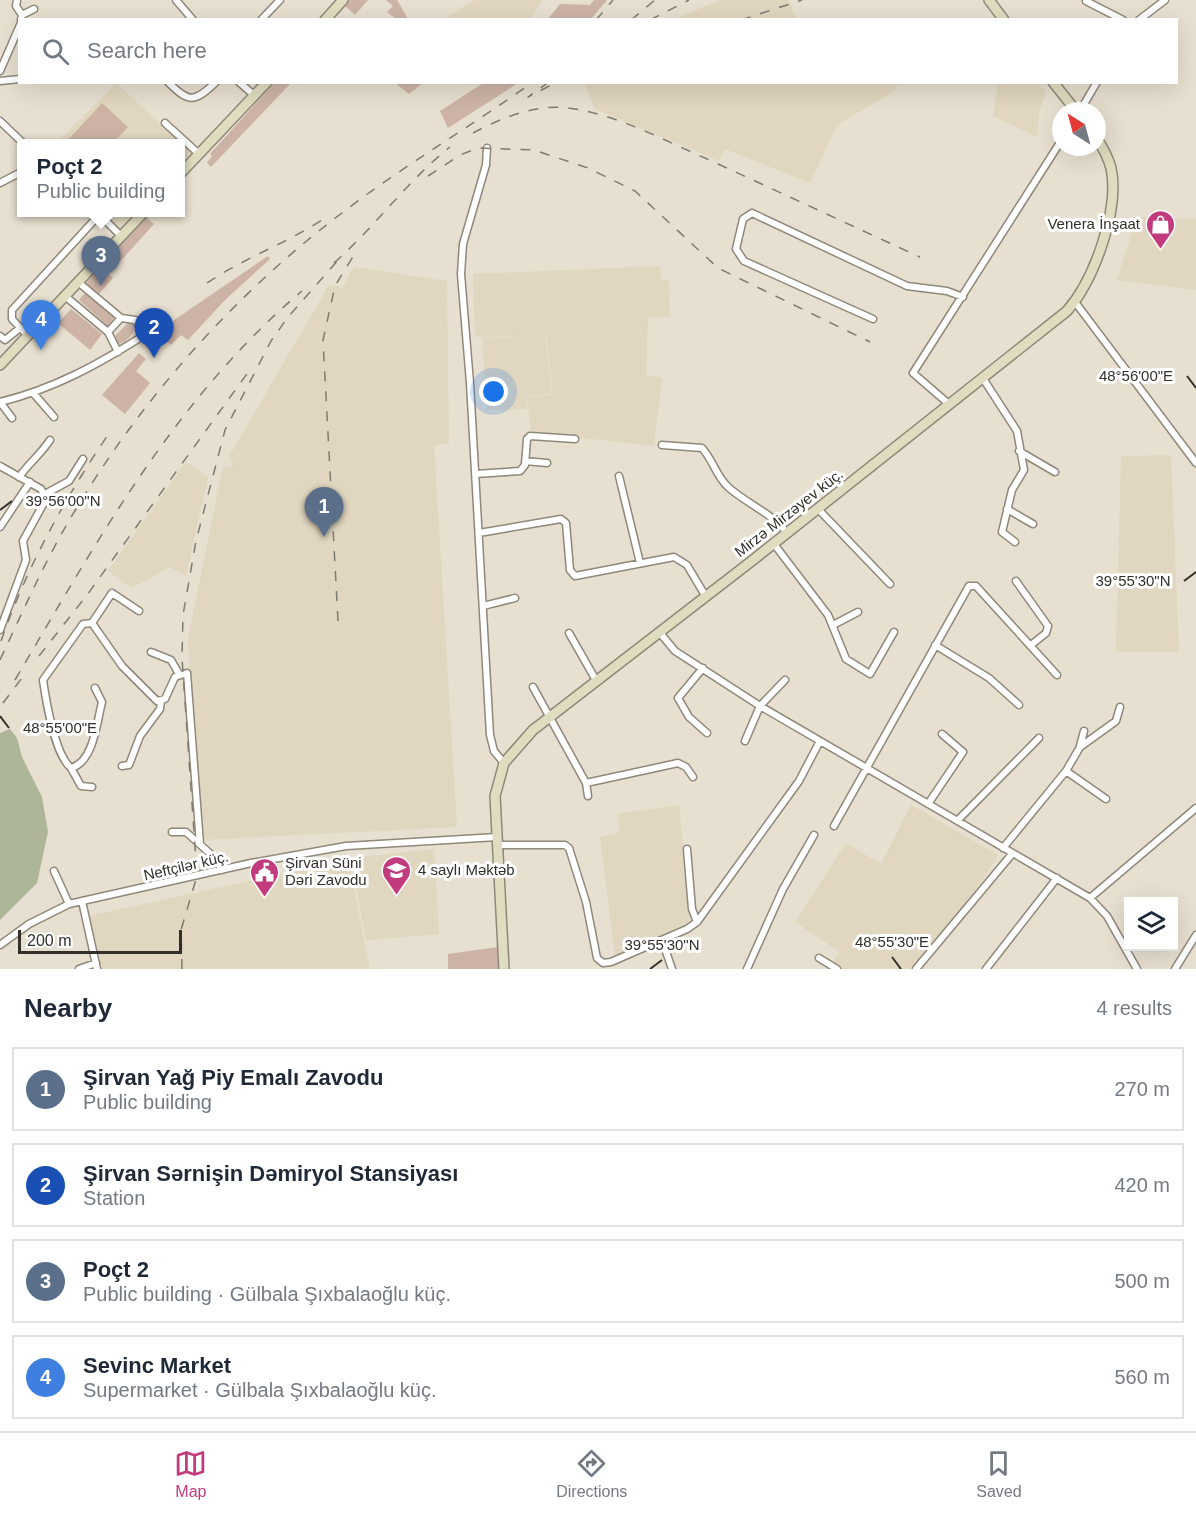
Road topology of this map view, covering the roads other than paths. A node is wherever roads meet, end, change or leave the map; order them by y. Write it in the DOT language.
graph roads {
  1 [pos="18,0"];
  2 [pos="176,0"];
  3 [pos="280,0"];
  4 [pos="989,0"];
  5 [pos="1165,0"];
  6 [pos="339,1"];
  7 [pos="1086,1"];
  8 [pos="1152,3"];
  9 [pos="34,9"];
  10 [pos="22,17"];
  11 [pos="191,18"];
  12 [pos="263,18"];
  13 [pos="327,18"];
  14 [pos="1002,18"];
  15 [pos="1119,18"];
  16 [pos="1141,18"];
  17 [pos="18,30"];
  18 [pos="0,71"];
  19 [pos="18,79"];
  20 [pos="0,81"];
  21 [pos="170,84"];
  22 [pos="214,84"];
  23 [pos="241,84"];
  24 [pos="265,84"];
  25 [pos="1055,84"];
  26 [pos="1096,84"];
  27 [pos="255,96"];
  28 [pos="1070,102"];
  29 [pos="1084,102"];
  30 [pos="0,121"];
  31 [pos="165,123"];
  32 [pos="19,139"];
  33 [pos="183,139"];
  34 [pos="185,141"];
  35 [pos="488,148"];
  36 [pos="200,154"];
  37 [pos="1052,155"];
  38 [pos="1105,156"];
  39 [pos="185,169"];
  40 [pos="17,174"];
  41 [pos="0,183"];
  42 [pos="95,217"];
  43 [pos="101,217"];
  44 [pos="140,217"];
  45 [pos="121,236"];
  46 [pos="78,282"];
  47 [pos="65,296"];
  48 [pos="963,297"];
  49 [pos="1076,302"];
  50 [pos="121,318"];
  51 [pos="873,319"];
  52 [pos="20,328"];
  53 [pos="108,332"];
  54 [pos="0,336"];
  55 [pos="28,336"];
  56 [pos="118,352"];
  57 [pos="0,365"];
  58 [pos="984,380"];
  59 [pos="33,393"];
  60 [pos="0,402"];
  61 [pos="951,405"];
  62 [pos="54,417"];
  63 [pos="12,418"];
  64 [pos="575,439"];
  65 [pos="50,440"];
  66 [pos="662,445"];
  67 [pos="1019,451"];
  68 [pos="83,459"];
  69 [pos="525,461"];
  70 [pos="547,463"];
  71 [pos="1196,463"];
  72 [pos="0,466"];
  73 [pos="1055,472"];
  74 [pos="475,474"];
  75 [pos="619,476"];
  76 [pos="19,477"];
  77 [pos="30,482"];
  78 [pos="45,494"];
  79 [pos="818,509"];
  80 [pos="1007,509"];
  81 [pos="1033,524"];
  82 [pos="0,526"];
  83 [pos="479,533"];
  84 [pos="788,533"];
  85 [pos="1015,542"];
  86 [pos="774,544"];
  87 [pos="640,563"];
  88 [pos="1016,581"];
  89 [pos="890,584"];
  90 [pos="706,597"];
  91 [pos="515,598"];
  92 [pos="483,606"];
  93 [pos="139,611"];
  94 [pos="858,612"];
  95 [pos="92,623"];
  96 [pos="833,625"];
  97 [pos="0,630"];
  98 [pos="894,632"];
  99 [pos="569,633"];
  100 [pos="660,633"];
  101 [pos="935,645"];
  102 [pos="1031,645"];
  103 [pos="151,651"];
  104 [pos="703,668"];
  105 [pos="179,674"];
  106 [pos="1057,675"];
  107 [pos="785,680"];
  108 [pos="597,682"];
  109 [pos="533,687"];
  110 [pos="95,688"];
  111 [pos="161,701"];
  112 [pos="760,705"];
  113 [pos="1019,705"];
  114 [pos="1120,707"];
  115 [pos="549,717"];
  116 [pos="1084,731"];
  117 [pos="707,733"];
  118 [pos="942,734"];
  119 [pos="1039,738"];
  120 [pos="745,741"];
  121 [pos="820,741"];
  122 [pos="1080,747"];
  123 [pos="504,763"];
  124 [pos="122,766"];
  125 [pos="71,768"];
  126 [pos="865,768"];
  127 [pos="1066,771"];
  128 [pos="693,777"];
  129 [pos="586,783"];
  130 [pos="92,787"];
  131 [pos="588,796"];
  132 [pos="1106,800"];
  133 [pos="928,804"];
  134 [pos="1196,808"];
  135 [pos="958,820"];
  136 [pos="834,826"];
  137 [pos="172,832"];
  138 [pos="814,835"];
  139 [pos="497,841"];
  140 [pos="200,844"];
  141 [pos="1003,848"];
  142 [pos="687,849"];
  143 [pos="1012,854"];
  144 [pos="222,870"];
  145 [pos="54,871"];
  146 [pos="1057,878"];
  147 [pos="1090,898"];
  148 [pos="82,901"];
  149 [pos="69,904"];
  150 [pos="697,922"];
  151 [pos="1196,935"];
  152 [pos="662,940"];
  153 [pos="0,945"];
  154 [pos="819,958"];
  155 [pos="97,966"];
  156 [pos="79,969"];
  157 [pos="504,969"];
  158 [pos="672,969"];
  159 [pos="747,969"];
  160 [pos="837,969"];
  161 [pos="916,969"];
  162 [pos="986,969"];
  163 [pos="1137,969"];
  164 [pos="1175,969"];
  1 -- 10 [label="street"];
  2 -- 11 [label="street"];
  3 -- 12 [label="street"];
  4 -- 14 [label="main road"];
  5 -- 8 [label="street"];
  6 -- 13 [label="main road"];
  7 -- 15 [label="street"];
  8 -- 16 [label="street"];
  9 -- 10 [label="street"];
  17 -- 18 [label="street"];
  19 -- 20 [label="street"];
  21 -- 22 [label="street"];
  23 -- 27 [label="street"];
  24 -- 27 [label="main road"];
  25 -- 28 [label="main road"];
  26 -- 29 [label="street"];
  27 -- 36 [label="main road"];
  30 -- 32 [label="street"];
  31 -- 33 [label="street"];
  34 -- 36 [label="street"];
  35 -- 74 [label="street"];
  36 -- 39 [label="main road"];
  37 -- 48 [label="street"];
  38 -- 49 [label="main road, Mirzə Mirzəyev küç."];
  40 -- 41 [label="street"];
  42 -- 52 [label="street"];
  43 -- 45 [label="street"];
  44 -- 45 [label="main road"];
  45 -- 46 [label="main road"];
  46 -- 47 [label="main road"];
  46 -- 50 [label="street"];
  47 -- 53 [label="street"];
  47 -- 55 [label="main road"];
  48 -- 51 [label="street"];
  48 -- 61 [label="street"];
  49 -- 58 [label="main road, Mirzə Mirzəyev küç."];
  49 -- 71 [label="street"];
  50 -- 53 [label="street"];
  50 -- 56 [label="street"];
  52 -- 54 [label="street"];
  52 -- 55 [label="street"];
  53 -- 56 [label="street"];
  55 -- 57 [label="main road"];
  56 -- 59 [label="street"];
  58 -- 61 [label="main road, Mirzə Mirzəyev küç."];
  58 -- 67 [label="street"];
  59 -- 60 [label="street"];
  59 -- 62 [label="street"];
  60 -- 63 [label="street"];
  61 -- 79 [label="main road, Mirzə Mirzəyev küç."];
  64 -- 69 [label="street"];
  65 -- 76 [label="street"];
  66 -- 84 [label="street"];
  67 -- 73 [label="street"];
  67 -- 80 [label="street"];
  68 -- 78 [label="street"];
  69 -- 70 [label="street"];
  69 -- 74 [label="street"];
  72 -- 76 [label="street"];
  74 -- 83 [label="street"];
  75 -- 87 [label="street"];
  76 -- 77 [label="street"];
  77 -- 78 [label="street"];
  77 -- 82 [label="street"];
  78 -- 97 [label="street"];
  79 -- 84 [label="main road, Mirzə Mirzəyev küç."];
  79 -- 89 [label="street"];
  80 -- 81 [label="street"];
  80 -- 85 [label="street"];
  83 -- 87 [label="street"];
  83 -- 92 [label="street"];
  84 -- 86 [label="main road, Mirzə Mirzəyev küç."];
  86 -- 90 [label="main road, Mirzə Mirzəyev küç."];
  86 -- 96 [label="street"];
  87 -- 90 [label="street"];
  88 -- 102 [label="street"];
  90 -- 100 [label="main road, Mirzə Mirzəyev küç."];
  91 -- 92 [label="street"];
  92 -- 123 [label="street"];
  93 -- 95 [label="street"];
  94 -- 96 [label="street"];
  95 -- 111 [label="street"];
  95 -- 125 [label="street"];
  96 -- 98 [label="street"];
  99 -- 108 [label="street"];
  100 -- 104 [label="street"];
  100 -- 108 [label="main road, Mirzə Mirzəyev küç."];
  101 -- 102 [label="street"];
  101 -- 113 [label="street"];
  101 -- 126 [label="street"];
  102 -- 106 [label="street"];
  103 -- 105 [label="street"];
  104 -- 112 [label="street"];
  104 -- 117 [label="street"];
  105 -- 111 [label="street"];
  105 -- 140 [label="street"];
  107 -- 112 [label="street"];
  108 -- 115 [label="main road, Mirzə Mirzəyev küç."];
  109 -- 115 [label="street"];
  110 -- 125 [label="street"];
  111 -- 124 [label="street"];
  112 -- 120 [label="street"];
  112 -- 121 [label="street"];
  114 -- 122 [label="street"];
  115 -- 123 [label="main road, Mirzə Mirzəyev küç."];
  115 -- 129 [label="street"];
  116 -- 122 [label="street"];
  118 -- 133 [label="street"];
  119 -- 135 [label="street"];
  121 -- 126 [label="street"];
  121 -- 150 [label="street"];
  122 -- 127 [label="street"];
  123 -- 139 [label="main road, Mirzə Mirzəyev küç."];
  125 -- 130 [label="street"];
  126 -- 133 [label="street"];
  126 -- 136 [label="street"];
  127 -- 132 [label="street"];
  127 -- 141 [label="street"];
  128 -- 129 [label="street"];
  129 -- 131 [label="street"];
  133 -- 135 [label="street"];
  134 -- 147 [label="street"];
  135 -- 141 [label="street"];
  137 -- 140 [label="street"];
  138 -- 159 [label="street"];
  139 -- 144 [label="street, Neftçilər küç."];
  139 -- 152 [label="street, Neftçilər küç."];
  139 -- 157 [label="main road, Mirzə Mirzəyev küç."];
  140 -- 144 [label="street"];
  141 -- 143 [label="street"];
  142 -- 150 [label="street"];
  143 -- 146 [label="street"];
  143 -- 161 [label="street"];
  144 -- 148 [label="street, Neftçilər küç."];
  145 -- 149 [label="street"];
  146 -- 147 [label="street"];
  146 -- 162 [label="street"];
  147 -- 163 [label="street"];
  148 -- 149 [label="street, Neftçilər küç."];
  148 -- 155 [label="street"];
  149 -- 153 [label="street, Neftçilər küç."];
  150 -- 152 [label="street"];
  151 -- 164 [label="street"];
  152 -- 158 [label="street"];
  154 -- 160 [label="street"];
  155 -- 156 [label="street"];
}
